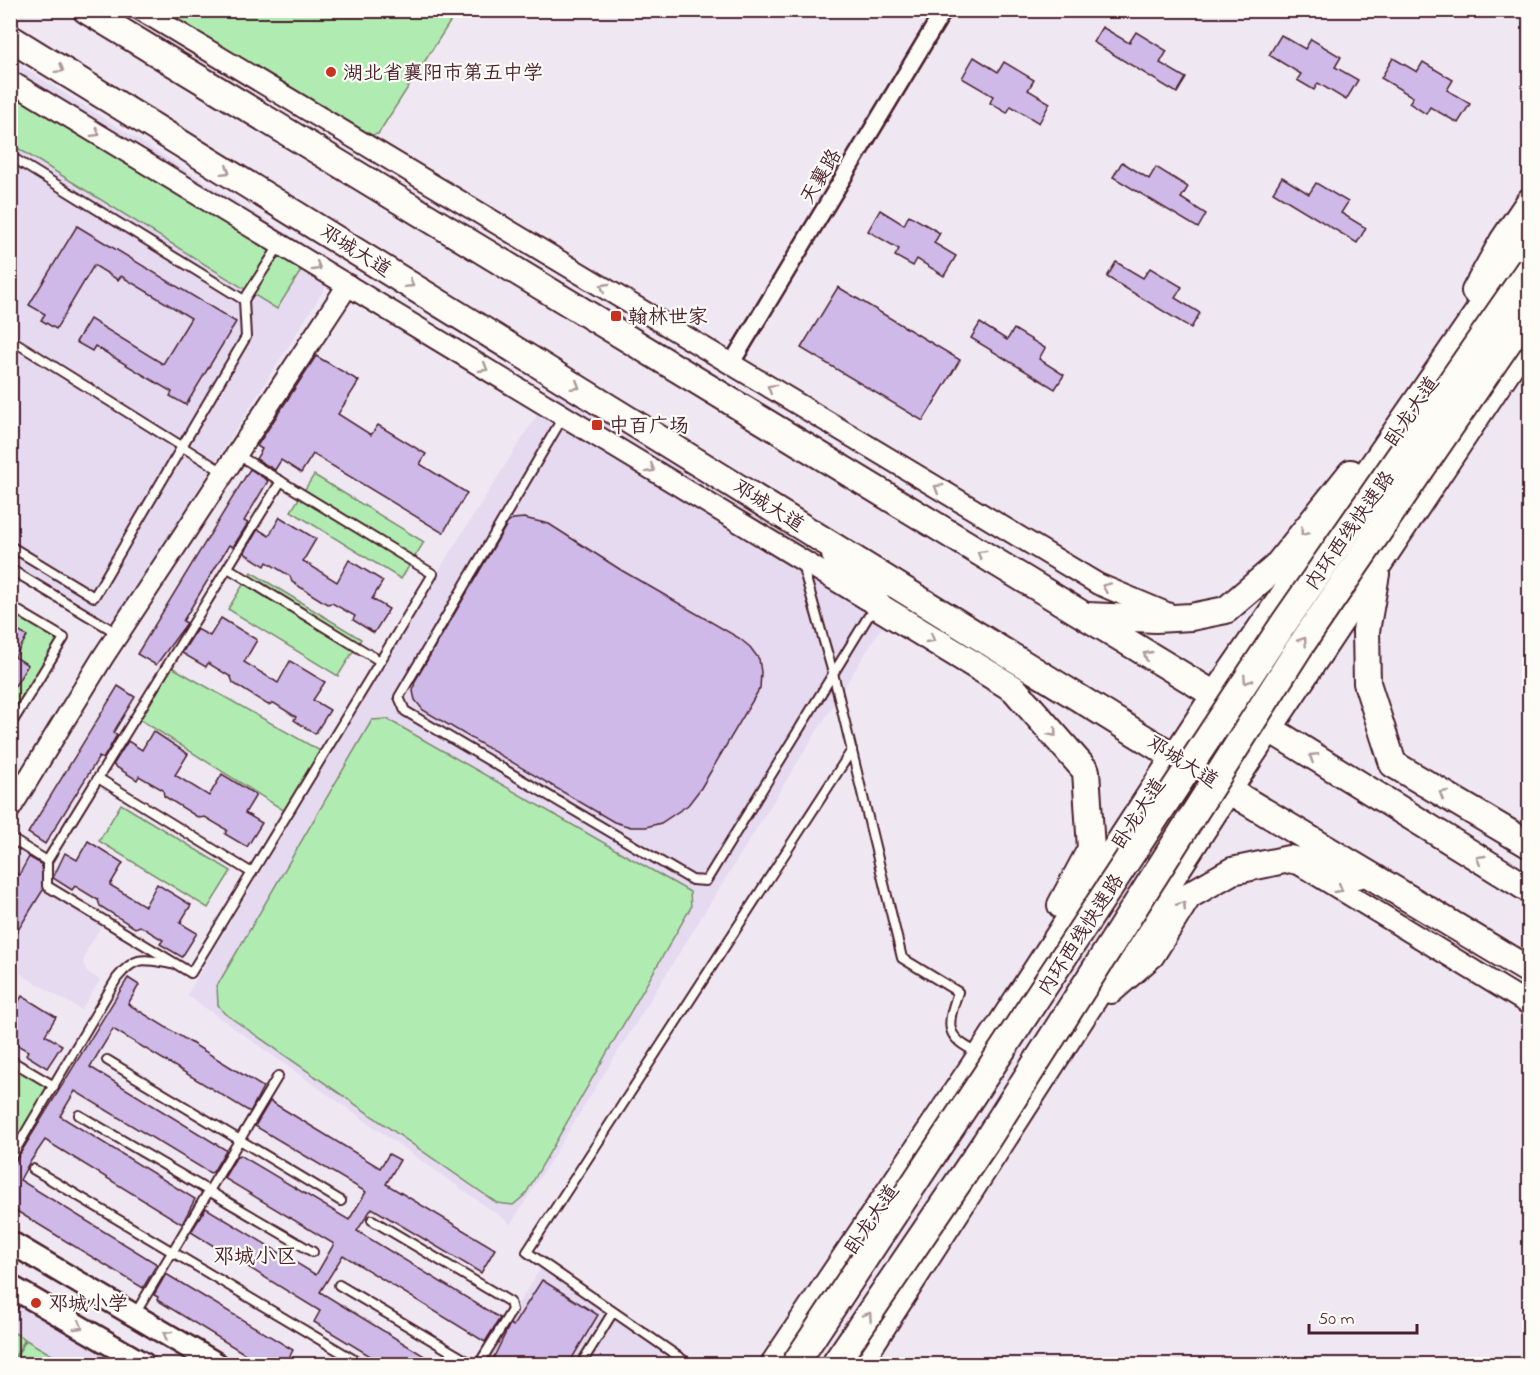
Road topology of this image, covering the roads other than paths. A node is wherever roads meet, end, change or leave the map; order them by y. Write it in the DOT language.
graph roads {
  1 [pos="86,10"];
  2 [pos="141,10"];
  3 [pos="944,10"];
  4 [pos="12,41"];
  5 [pos="10,81"];
  6 [pos="10,156"];
  7 [pos="1530,201"];
  8 [pos="1530,237"];
  9 [pos="280,244"];
  10 [pos="1530,268"];
  11 [pos="348,285"];
  12 [pos="244,300"];
  13 [pos="1530,310"];
  14 [pos="1530,336"];
  15 [pos="10,339"];
  16 [pos="1530,354"];
  17 [pos="731,364"];
  18 [pos="1412,411"];
  19 [pos="564,416"];
  20 [pos="1462,434"];
  21 [pos="182,446"];
  22 [pos="237,454"];
  23 [pos="224,473"];
  24 [pos="282,482"];
  25 [pos="817,535"];
  26 [pos="10,546"];
  27 [pos="801,560"];
  28 [pos="1377,563"];
  29 [pos="228,568"];
  30 [pos="10,569"];
  31 [pos="10,606"];
  32 [pos="881,608"];
  33 [pos="1083,616"];
  34 [pos="1179,618"];
  35 [pos="118,634"];
  36 [pos="380,661"];
  37 [pos="833,673"];
  38 [pos="1215,695"];
  39 [pos="10,726"];
  40 [pos="1268,729"];
  41 [pos="852,750"];
  42 [pos="1176,756"];
  43 [pos="98,778"];
  44 [pos="1228,790"];
  45 [pos="10,809"];
  46 [pos="10,838"];
  47 [pos="1530,845"];
  48 [pos="1289,859"];
  49 [pos="47,861"];
  50 [pos="252,873"];
  51 [pos="1381,881"];
  52 [pos="1530,890"];
  53 [pos="179,965"];
  54 [pos="1530,971"];
  55 [pos="1530,1005"];
  56 [pos="1088,1010"];
  57 [pos="982,1054"];
  58 [pos="10,1060"];
  59 [pos="107,1060"];
  60 [pos="278,1076"];
  61 [pos="54,1086"];
  62 [pos="1035,1092"];
  63 [pos="943,1112"];
  64 [pos="79,1114"];
  65 [pos="240,1140"];
  66 [pos="10,1159"];
  67 [pos="33,1169"];
  68 [pos="209,1191"];
  69 [pos="341,1201"];
  70 [pos="372,1220"];
  71 [pos="10,1242"];
  72 [pos="172,1252"];
  73 [pos="313,1252"];
  74 [pos="339,1285"];
  75 [pos="16,1289"];
  76 [pos="10,1311"];
  77 [pos="613,1312"];
  78 [pos="134,1315"];
  79 [pos="144,1365"];
  80 [pos="217,1365"];
  81 [pos="361,1365"];
  82 [pos="472,1365"];
  83 [pos="479,1365"];
  84 [pos="581,1365"];
  85 [pos="689,1365"];
  86 [pos="768,1365"];
  87 [pos="774,1365"];
  88 [pos="795,1365"];
  89 [pos="835,1365"];
  90 [pos="858,1365"];
  91 [pos="865,1365"];
  33 -- 1 [label="highway, one-way"];
  17 -- 2 [label="street, one-way"];
  3 -- 17 [label="street, 天襄路"];
  4 -- 25 [label="highway, 邓城大道, one-way"];
  5 -- 9 [label="street, one-way"];
  6 -- 12 [label="lane"];
  7 -- 18 [label="highway"];
  8 -- 18 [label="highway, 卧龙大道"];
  9 -- 11 [label="street, one-way"];
  9 -- 12 [label="lane"];
  10 -- 88 [label="highway, 内环西线快速路, one-way, bridge"];
  11 -- 19 [label="street, one-way"];
  11 -- 22 [label="street"];
  12 -- 21 [label="lane"];
  89 -- 13 [label="highway, 内环西线快速路, one-way, bridge"];
  14 -- 20 [label="highway"];
  15 -- 21 [label="lane"];
  16 -- 20 [label="highway"];
  34 -- 17 [label="street, one-way"];
  18 -- 34 [label="highway, one-way"];
  18 -- 38 [label="highway, 卧龙大道"];
  19 -- 27 [label="street, one-way"];
  19 -- 37 [label="lane"];
  20 -- 28 [label="highway"];
  21 -- 23 [label="lane"];
  21 -- 26 [label="lane"];
  22 -- 23 [label="street"];
  22 -- 24 [label="lane"];
  23 -- 35 [label="street"];
  24 -- 29 [label="lane"];
  24 -- 36 [label="lane"];
  25 -- 32 [label="highway"];
  25 -- 42 [label="highway, 邓城大道"];
  27 -- 32 [label="street"];
  27 -- 37 [label="lane"];
  28 -- 40 [label="highway"];
  47 -- 28 [label="highway, one-way"];
  29 -- 36 [label="lane"];
  29 -- 43 [label="lane"];
  30 -- 35 [label="lane"];
  31 -- 39 [label="lane"];
  32 -- 37 [label="lane"];
  32 -- 57 [label="highway, one-way"];
  33 -- 34 [label="highway"];
  38 -- 33 [label="highway, one-way"];
  35 -- 45 [label="street"];
  36 -- 50 [label="lane"];
  37 -- 41 [label="lane"];
  38 -- 40 [label="highway"];
  38 -- 42 [label="highway, 卧龙大道"];
  40 -- 44 [label="highway"];
  52 -- 40 [label="highway, one-way"];
  41 -- 57 [label="lane"];
  41 -- 77 [label="lane"];
  42 -- 44 [label="highway, 邓城大道"];
  42 -- 57 [label="highway, 卧龙大道"];
  43 -- 49 [label="lane"];
  43 -- 50 [label="lane"];
  44 -- 51 [label="highway, 邓城大道"];
  44 -- 56 [label="highway"];
  46 -- 49 [label="lane"];
  48 -- 51 [label="highway"];
  48 -- 55 [label="street, one-way"];
  56 -- 48 [label="highway, one-way"];
  49 -- 53 [label="lane"];
  50 -- 53 [label="lane"];
  51 -- 54 [label="highway, 邓城大道"];
  53 -- 61 [label="lane"];
  56 -- 62 [label="highway"];
  57 -- 63 [label="highway, 卧龙大道"];
  58 -- 61 [label="lane"];
  59 -- 65 [label="lane"];
  60 -- 65 [label="lane"];
  61 -- 66 [label="lane"];
  62 -- 90 [label="highway"];
  62 -- 91 [label="highway"];
  63 -- 86 [label="highway"];
  63 -- 87 [label="highway, 卧龙大道"];
  64 -- 68 [label="lane"];
  65 -- 68 [label="lane"];
  65 -- 69 [label="lane"];
  67 -- 72 [label="lane"];
  68 -- 72 [label="lane"];
  68 -- 73 [label="lane"];
  70 -- 83 [label="lane"];
  71 -- 78 [label="main road"];
  72 -- 78 [label="lane"];
  72 -- 81 [label="lane"];
  74 -- 82 [label="lane"];
  75 -- 76 [label="lane"];
  75 -- 79 [label="main road, one-way"];
  77 -- 84 [label="lane"];
  77 -- 85 [label="lane"];
  80 -- 78 [label="main road, one-way"];
}
